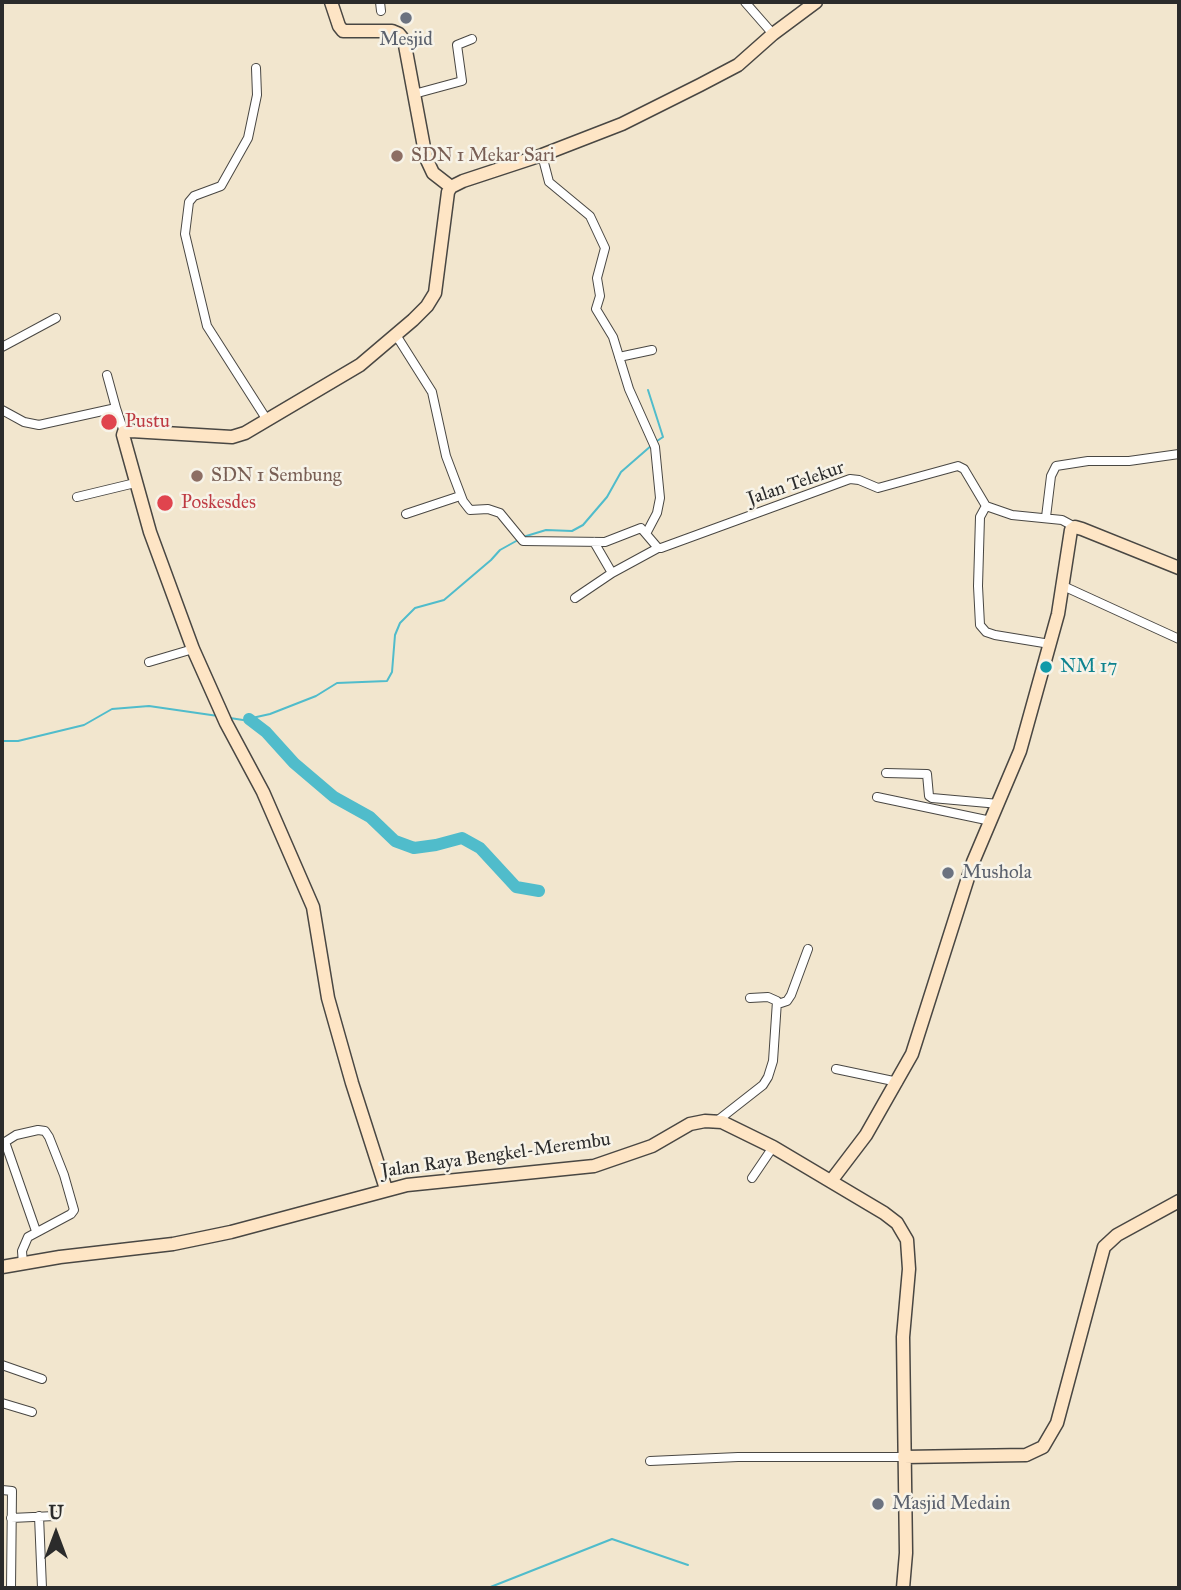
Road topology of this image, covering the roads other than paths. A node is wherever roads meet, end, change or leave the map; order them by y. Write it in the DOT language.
graph roads {
  1 [pos="331,2"];
  2 [pos="745,2"];
  3 [pos="816,2"];
  4 [pos="773,34"];
  5 [pos="472,39"];
  6 [pos="256,68"];
  7 [pos="414,94"];
  8 [pos="542,155"];
  9 [pos="451,187"];
  10 [pos="57,318"];
  11 [pos="396,335"];
  12 [pos="2,346"];
  13 [pos="652,350"];
  14 [pos="619,357"];
  15 [pos="107,375"];
  16 [pos="116,408"];
  17 [pos="2,410"];
  18 [pos="267,420"];
  19 [pos="124,432"];
  20 [pos="1179,454"];
  21 [pos="135,483"];
  22 [pos="460,496"];
  23 [pos="77,497"];
  24 [pos="986,506"];
  25 [pos="406,514"];
  26 [pos="1046,517"];
  27 [pos="1075,527"];
  28 [pos="647,533"];
  29 [pos="593,542"];
  30 [pos="659,548"];
  31 [pos="1179,568"];
  32 [pos="612,573"];
  33 [pos="1061,585"];
  34 [pos="576,598"];
  35 [pos="1179,639"];
  36 [pos="1050,644"];
  37 [pos="194,649"];
  38 [pos="149,662"];
  39 [pos="886,773"];
  40 [pos="877,797"];
  41 [pos="999,804"];
  42 [pos="991,821"];
  43 [pos="808,949"];
  44 [pos="750,998"];
  45 [pos="778,1004"];
  46 [pos="836,1069"];
  47 [pos="898,1082"];
  48 [pos="717,1121"];
  49 [pos="773,1147"];
  50 [pos="752,1178"];
  51 [pos="831,1181"];
  52 [pos="386,1189"];
  53 [pos="1179,1201"];
  54 [pos="36,1231"];
  55 [pos="23,1264"];
  56 [pos="2,1268"];
  57 [pos="2,1365"];
  58 [pos="42,1379"];
  59 [pos="2,1403"];
  60 [pos="32,1412"];
  61 [pos="904,1458"];
  62 [pos="650,1461"];
  63 [pos="2,1490"];
  64 [pos="55,1516"];
  65 [pos="39,1517"];
  66 [pos="11,1518"];
  67 [pos="11,1588"];
  68 [pos="42,1588"];
  69 [pos="903,1588"];
  1 -- 7 [label="street"];
  2 -- 4 [label="street"];
  3 -- 4 [label="street"];
  4 -- 8 [label="street"];
  5 -- 7 [label="street"];
  6 -- 18 [label="street"];
  7 -- 9 [label="street"];
  8 -- 9 [label="street"];
  8 -- 14 [label="street"];
  9 -- 11 [label="street"];
  10 -- 12 [label="street"];
  11 -- 18 [label="street"];
  11 -- 22 [label="street"];
  13 -- 14 [label="street"];
  14 -- 28 [label="street"];
  15 -- 16 [label="street"];
  16 -- 17 [label="street"];
  16 -- 19 [label="street"];
  18 -- 19 [label="street"];
  19 -- 21 [label="street"];
  20 -- 26 [label="street"];
  21 -- 23 [label="street"];
  21 -- 37 [label="street"];
  22 -- 25 [label="street"];
  22 -- 29 [label="street"];
  24 -- 26 [label="street"];
  24 -- 30 [label="street, Jalan Telekur"];
  24 -- 36 [label="street"];
  26 -- 27 [label="street"];
  27 -- 31 [label="street"];
  27 -- 33 [label="street"];
  28 -- 29 [label="street"];
  28 -- 30 [label="street"];
  29 -- 32 [label="street"];
  30 -- 32 [label="street"];
  32 -- 34 [label="street"];
  33 -- 35 [label="street"];
  33 -- 36 [label="street"];
  36 -- 41 [label="street"];
  37 -- 38 [label="street"];
  37 -- 52 [label="street"];
  39 -- 41 [label="street"];
  40 -- 42 [label="street"];
  41 -- 42 [label="street"];
  42 -- 47 [label="street"];
  43 -- 45 [label="street"];
  44 -- 45 [label="street"];
  45 -- 48 [label="street"];
  46 -- 47 [label="street"];
  47 -- 51 [label="street"];
  48 -- 49 [label="street"];
  48 -- 52 [label="street, Jalan Raya Bengkel-Merembu"];
  49 -- 50 [label="street"];
  49 -- 51 [label="street"];
  51 -- 61 [label="street"];
  52 -- 55 [label="street, Jalan Raya Bengkel-Merembu"];
  53 -- 61 [label="street"];
  54 -- 54 [label="street"];
  54 -- 55 [label="street"];
  55 -- 56 [label="street, Jalan Raya Bengkel-Merembu"];
  57 -- 58 [label="street"];
  59 -- 60 [label="street"];
  61 -- 62 [label="street"];
  61 -- 69 [label="street"];
  63 -- 66 [label="street"];
  64 -- 65 [label="street"];
  65 -- 66 [label="street"];
  65 -- 68 [label="street"];
  66 -- 67 [label="street"];
}
